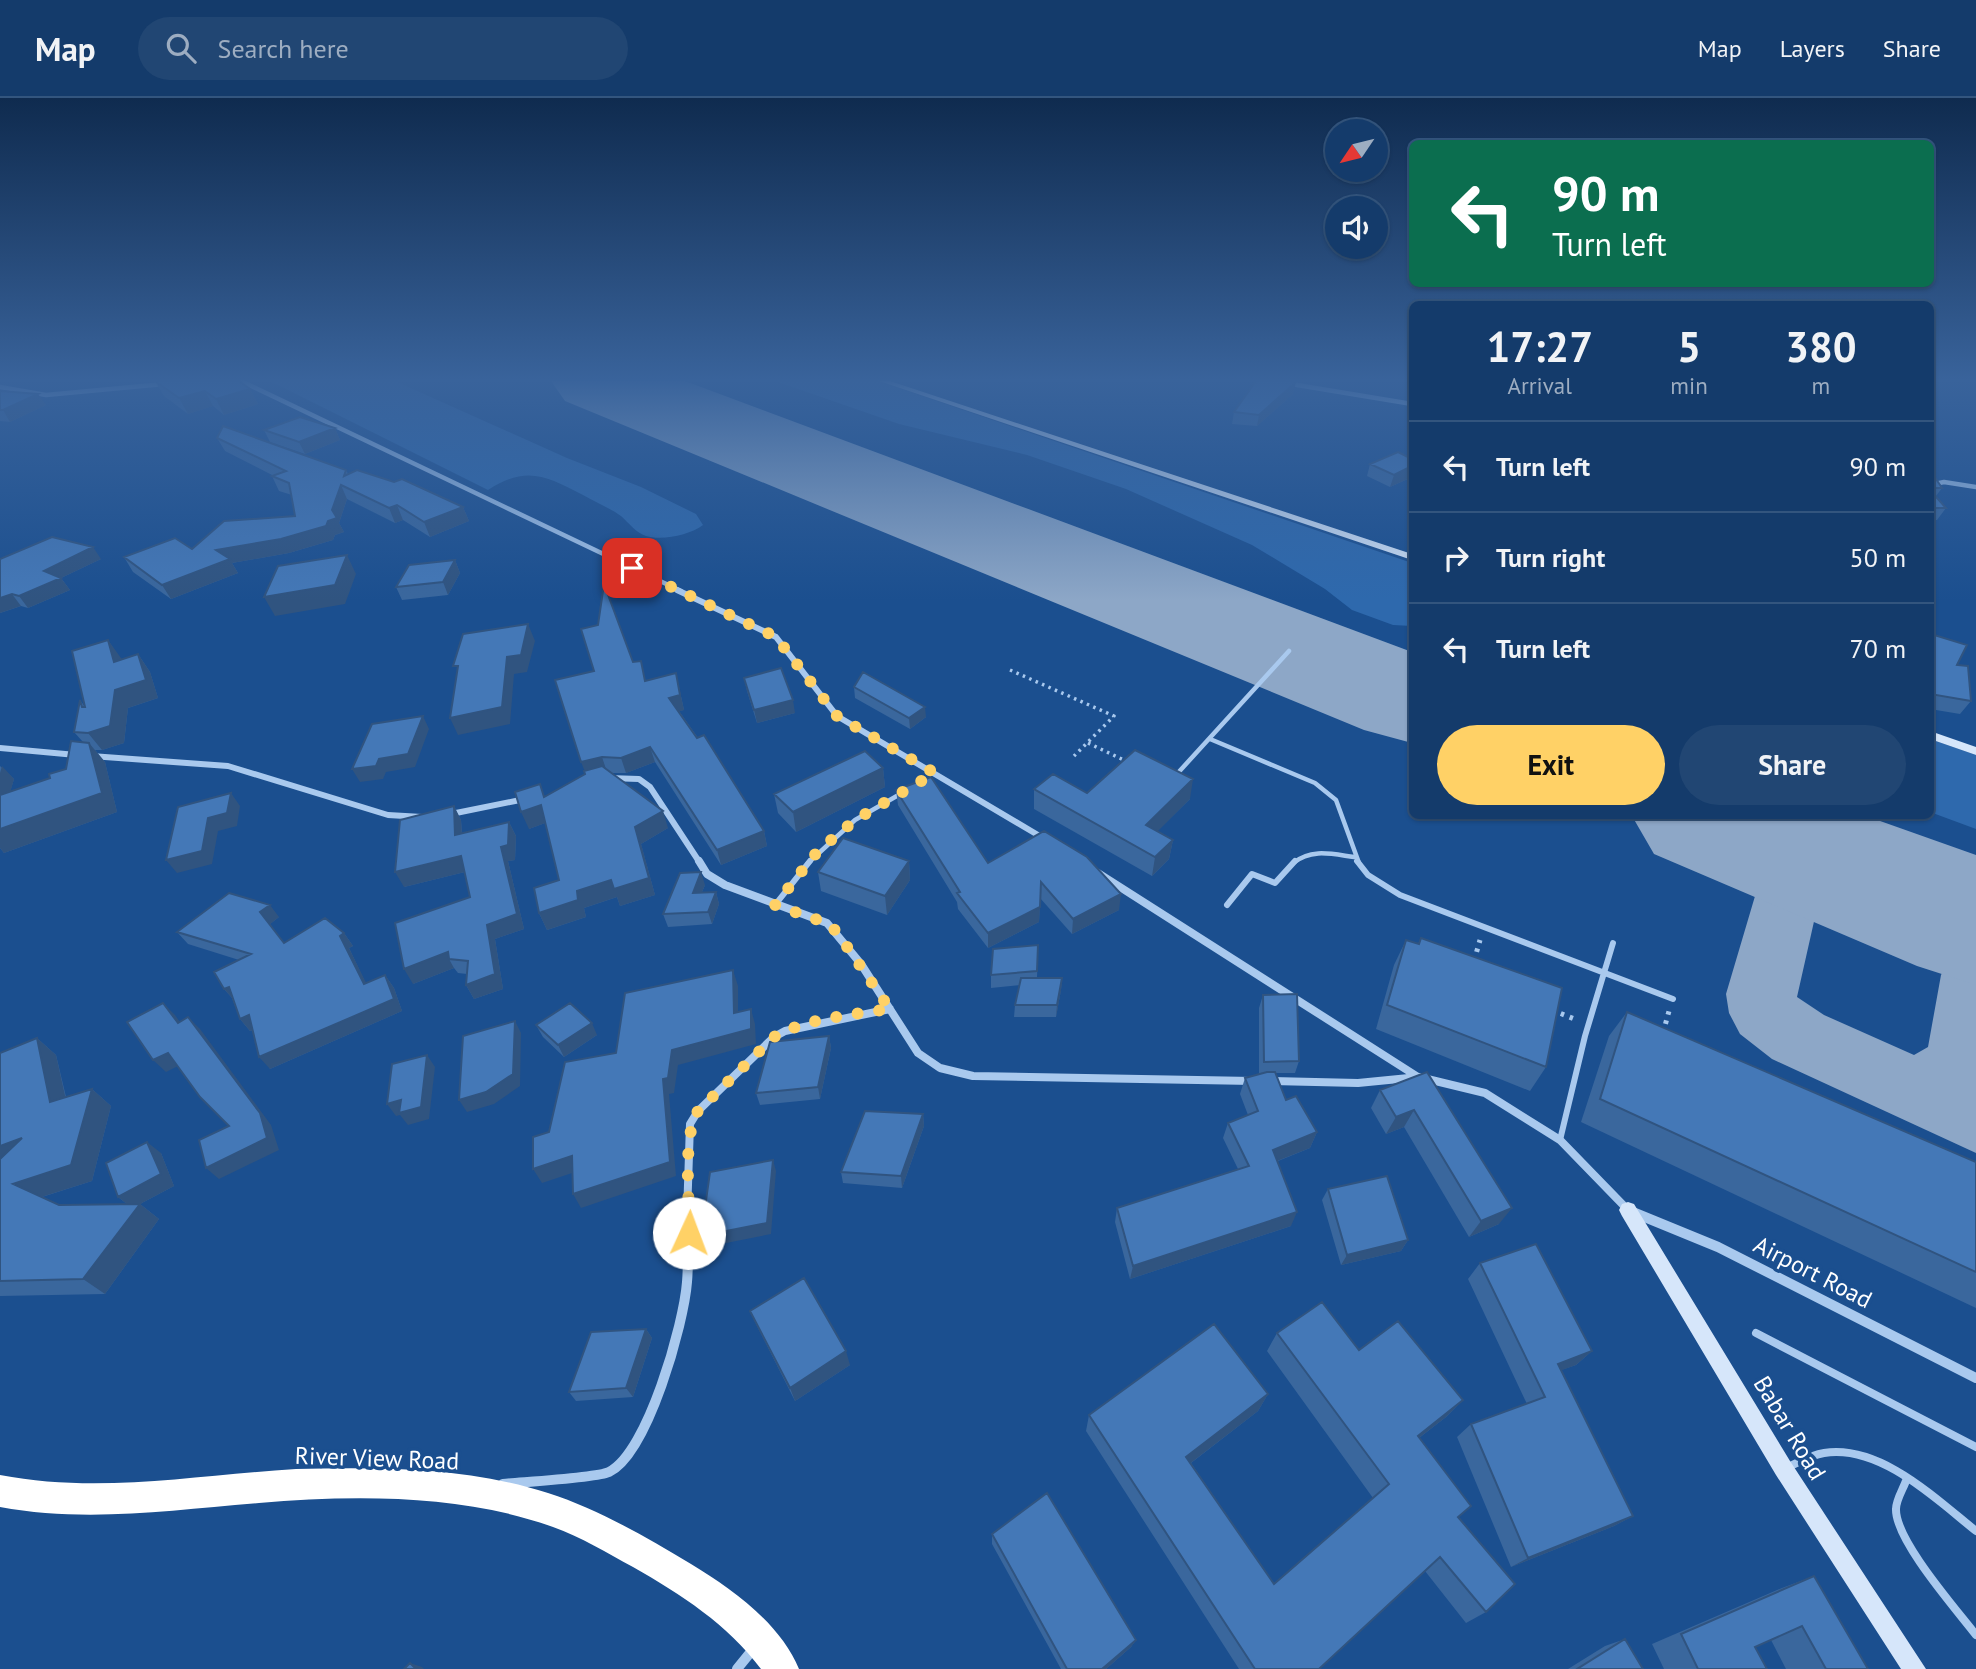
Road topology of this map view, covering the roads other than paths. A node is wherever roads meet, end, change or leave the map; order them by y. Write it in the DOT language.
graph roads {
  1 [pos="394,454"];
  2 [pos="1103,454"];
  3 [pos="1934,484"];
  4 [pos="1976,487"];
  5 [pos="1409,556"];
  6 [pos="1289,651"];
  7 [pos="1934,737"];
  8 [pos="1210,738"];
  9 [pos="0,748"];
  10 [pos="1976,751"];
  11 [pos="935,773"];
  12 [pos="924,780"];
  13 [pos="595,782"];
  14 [pos="1169,782"];
  15 [pos="912,787"];
  16 [pos="534,797"];
  17 [pos="440,815"];
  18 [pos="430,817"];
  19 [pos="1048,841"];
  20 [pos="1354,858"];
  21 [pos="1095,871"];
  22 [pos="775,905"];
  23 [pos="1227,905"];
  24 [pos="1613,943"];
  25 [pos="1604,972"];
  26 [pos="1673,999"];
  27 [pos="890,1009"];
  28 [pos="1419,1077"];
  29 [pos="1560,1140"];
  30 [pos="1628,1210"];
  31 [pos="1756,1333"];
  32 [pos="1976,1378"];
  33 [pos="1976,1447"];
  34 [pos="1783,1468"];
  35 [pos="1907,1479"];
  36 [pos="443,1489"];
  37 [pos="0,1490"];
  38 [pos="1976,1531"];
  39 [pos="1976,1634"];
  40 [pos="761,1639"];
  41 [pos="737,1669"];
  42 [pos="782,1669"];
  43 [pos="1914,1669"];
  1 -- 11 [label="street"];
  2 -- 5 [label="street"];
  3 -- 4 [label="street"];
  6 -- 8 [label="lane"];
  7 -- 10 [label="street"];
  8 -- 14 [label="lane"];
  8 -- 20 [label="lane"];
  9 -- 18 [label="street"];
  11 -- 12 [label="lane"];
  11 -- 19 [label="street"];
  13 -- 22 [label="street"];
  15 -- 22 [label="lane"];
  16 -- 17 [label="street"];
  20 -- 23 [label="lane"];
  20 -- 25 [label="lane"];
  21 -- 28 [label="street"];
  22 -- 27 [label="street"];
  24 -- 25 [label="lane"];
  25 -- 26 [label="lane"];
  25 -- 29 [label="lane"];
  27 -- 28 [label="street"];
  27 -- 36 [label="street"];
  28 -- 29 [label="street"];
  29 -- 30 [label="street"];
  30 -- 32 [label="street, Airport Road"];
  30 -- 34 [label="street, Babar Road"];
  31 -- 33 [label="lane"];
  34 -- 35 [label="lane"];
  34 -- 43 [label="street, Babar Road"];
  35 -- 38 [label="lane"];
  35 -- 39 [label="lane"];
  36 -- 37 [label="highway, River View Road"];
  36 -- 40 [label="highway, River View Road"];
  40 -- 41 [label="street"];
  40 -- 42 [label="highway, River View Road"];
}
